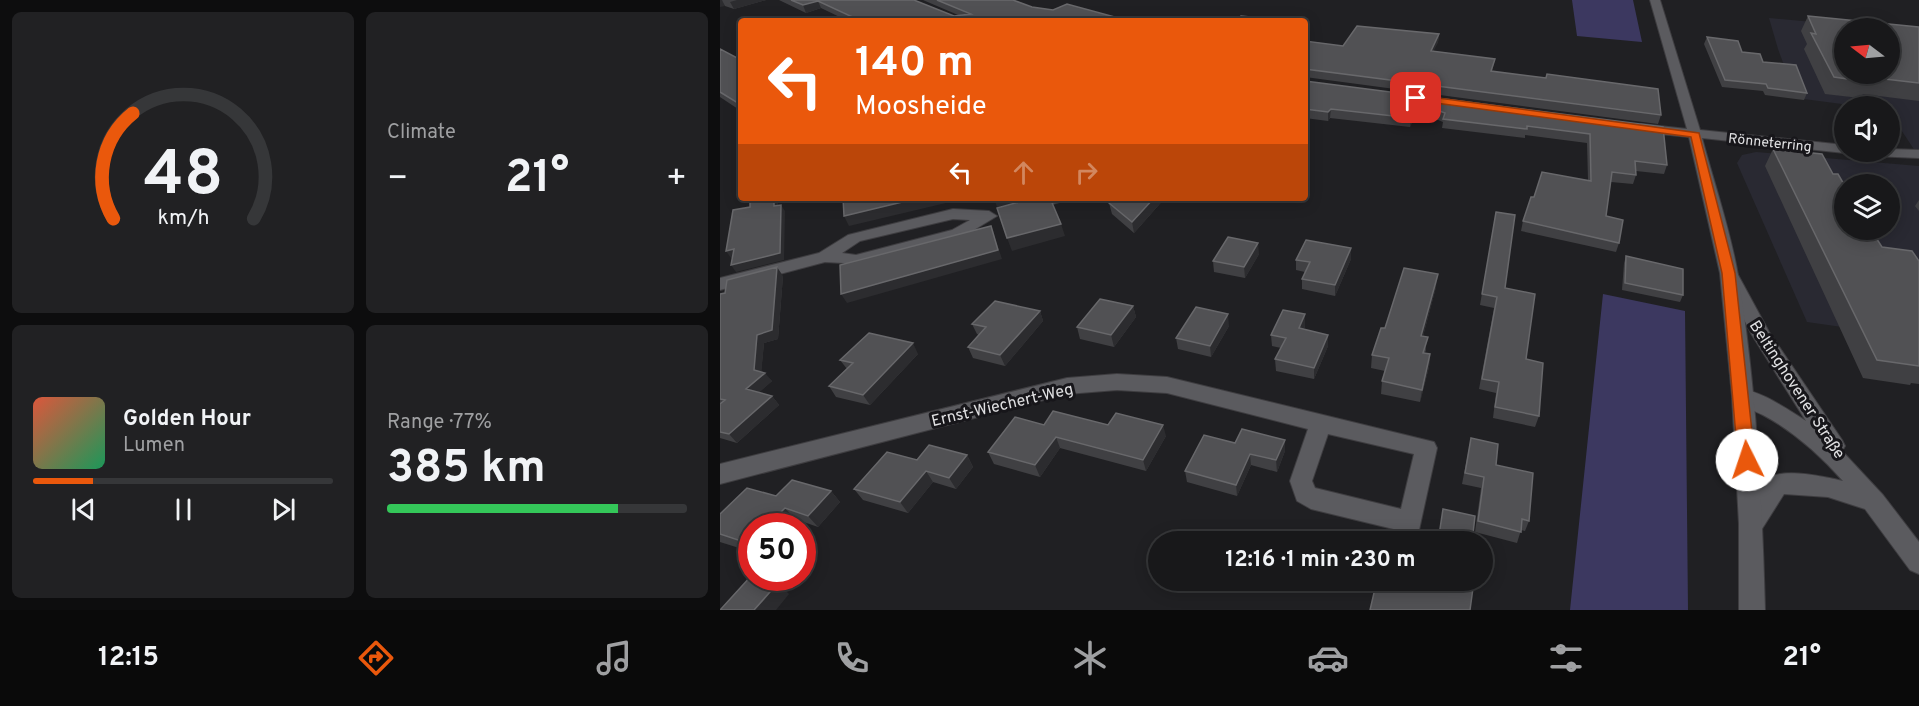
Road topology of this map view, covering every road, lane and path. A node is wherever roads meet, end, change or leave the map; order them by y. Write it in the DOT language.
graph roads {
  1 [pos="1655,0"];
  2 [pos="1630,126"];
  3 [pos="1695,135"];
  4 [pos="1834,148"];
  5 [pos="1900,153"];
  6 [pos="1919,154"];
  7 [pos="1046,201"];
  8 [pos="1729,273"];
  9 [pos="720,284"];
  10 [pos="1742,396"];
  11 [pos="1321,424"];
  12 [pos="1851,472"];
  13 [pos="720,474"];
  14 [pos="1875,502"];
  15 [pos="1751,524"];
  16 [pos="1919,562"];
  17 [pos="1752,610"];
  1 -- 3 [label="street"];
  2 -- 3 [label="street, Rönneterring"];
  3 -- 4 [label="street, Rönneterring"];
  3 -- 8 [label="street"];
  5 -- 6 [label="street"];
  7 -- 9 [label="street"];
  8 -- 10 [label="street"];
  8 -- 12 [label="street, Beltinghovener Straße"];
  10 -- 12 [label="street, Beltinghovener Straße"];
  10 -- 15 [label="street"];
  11 -- 11 [label="street, Ernst-Wiechert-Weg"];
  11 -- 13 [label="street, Ernst-Wiechert-Weg"];
  12 -- 14 [label="street, Beltinghovener Straße"];
  14 -- 15 [label="street"];
  14 -- 16 [label="street, Beltinghovener Straße"];
  15 -- 17 [label="street"];
}
